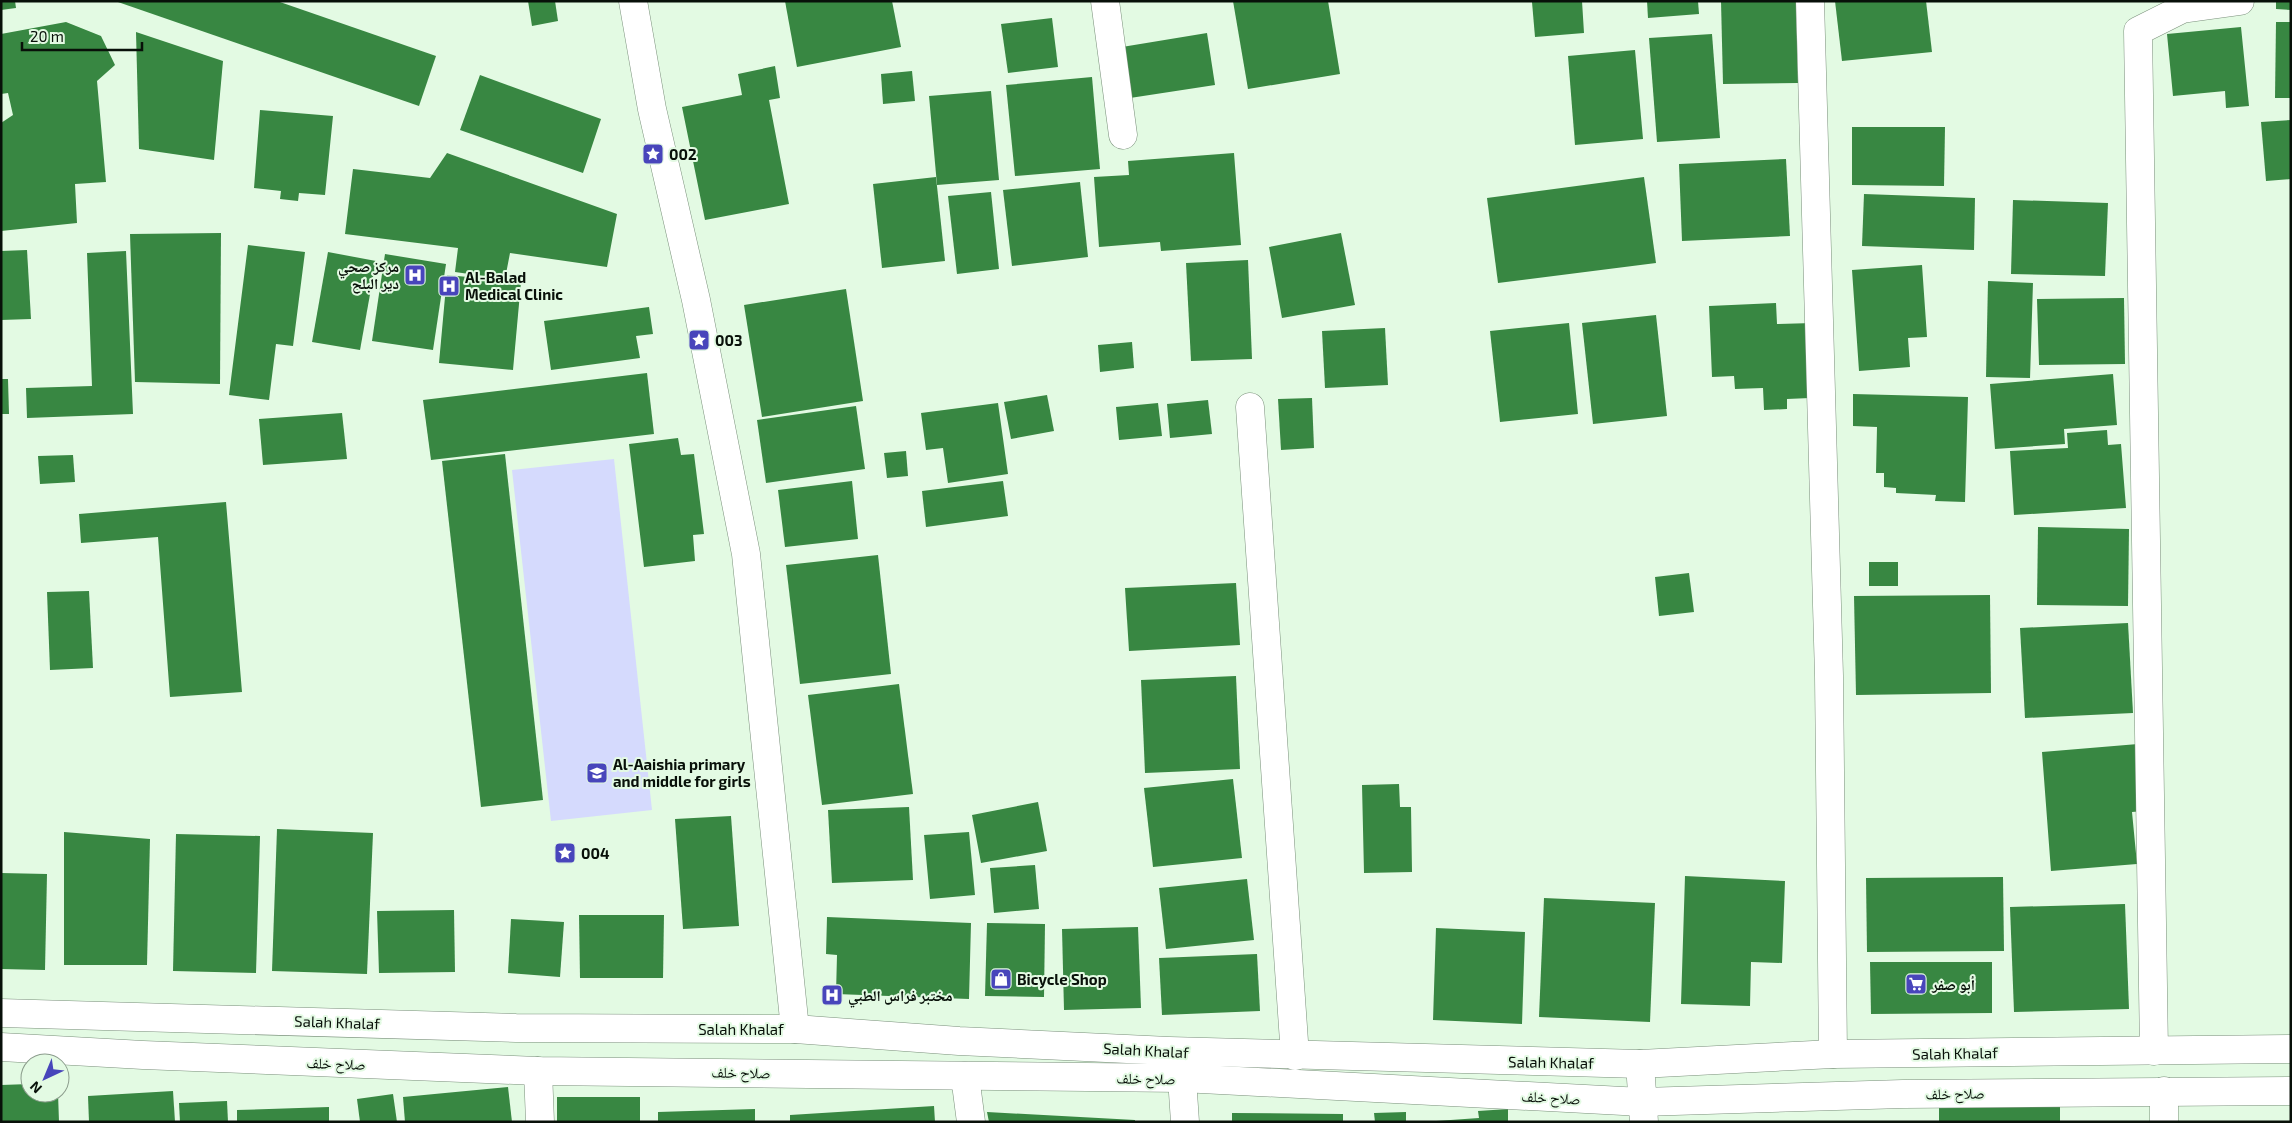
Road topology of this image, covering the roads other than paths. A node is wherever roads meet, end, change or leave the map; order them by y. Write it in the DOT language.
graph roads {
  1 [pos="633,1"];
  2 [pos="1105,1"];
  3 [pos="1810,1"];
  4 [pos="2240,1"];
  5 [pos="1124,135"];
  6 [pos="1250,407"];
  7 [pos="1,1013"];
  8 [pos="795,1030"];
  9 [pos="1,1047"];
  10 [pos="2291,1048"];
  11 [pos="2154,1051"];
  12 [pos="1833,1054"];
  13 [pos="1295,1056"];
  14 [pos="1640,1064"];
  15 [pos="538,1071"];
  16 [pos="965,1076"];
  17 [pos="1182,1078"];
  18 [pos="2164,1091"];
  19 [pos="2291,1091"];
  20 [pos="1643,1112"];
  21 [pos="540,1122"];
  22 [pos="971,1122"];
  23 [pos="1185,1122"];
  24 [pos="2164,1122"];
  1 -- 8 [label="main road"];
  2 -- 5 [label="main road"];
  3 -- 12 [label="main road"];
  4 -- 11 [label="main road"];
  6 -- 13 [label="main road"];
  7 -- 8 [label="main road, Salah Khalaf"];
  8 -- 13 [label="main road, Salah Khalaf"];
  9 -- 15 [label="main road, صلاح خلف"];
  10 -- 11 [label="main road, Salah Khalaf"];
  11 -- 12 [label="main road, Salah Khalaf"];
  12 -- 14 [label="main road, Salah Khalaf"];
  13 -- 14 [label="main road, Salah Khalaf"];
  14 -- 20 [label="main road"];
  15 -- 16 [label="main road, صلاح خلف"];
  15 -- 21 [label="main road"];
  16 -- 17 [label="main road, صلاح خلف"];
  16 -- 22 [label="main road"];
  17 -- 20 [label="main road, صلاح خلف"];
  17 -- 23 [label="main road"];
  18 -- 19 [label="main road, صلاح خلف"];
  18 -- 20 [label="main road, صلاح خلف"];
  18 -- 24 [label="main road"];
}
